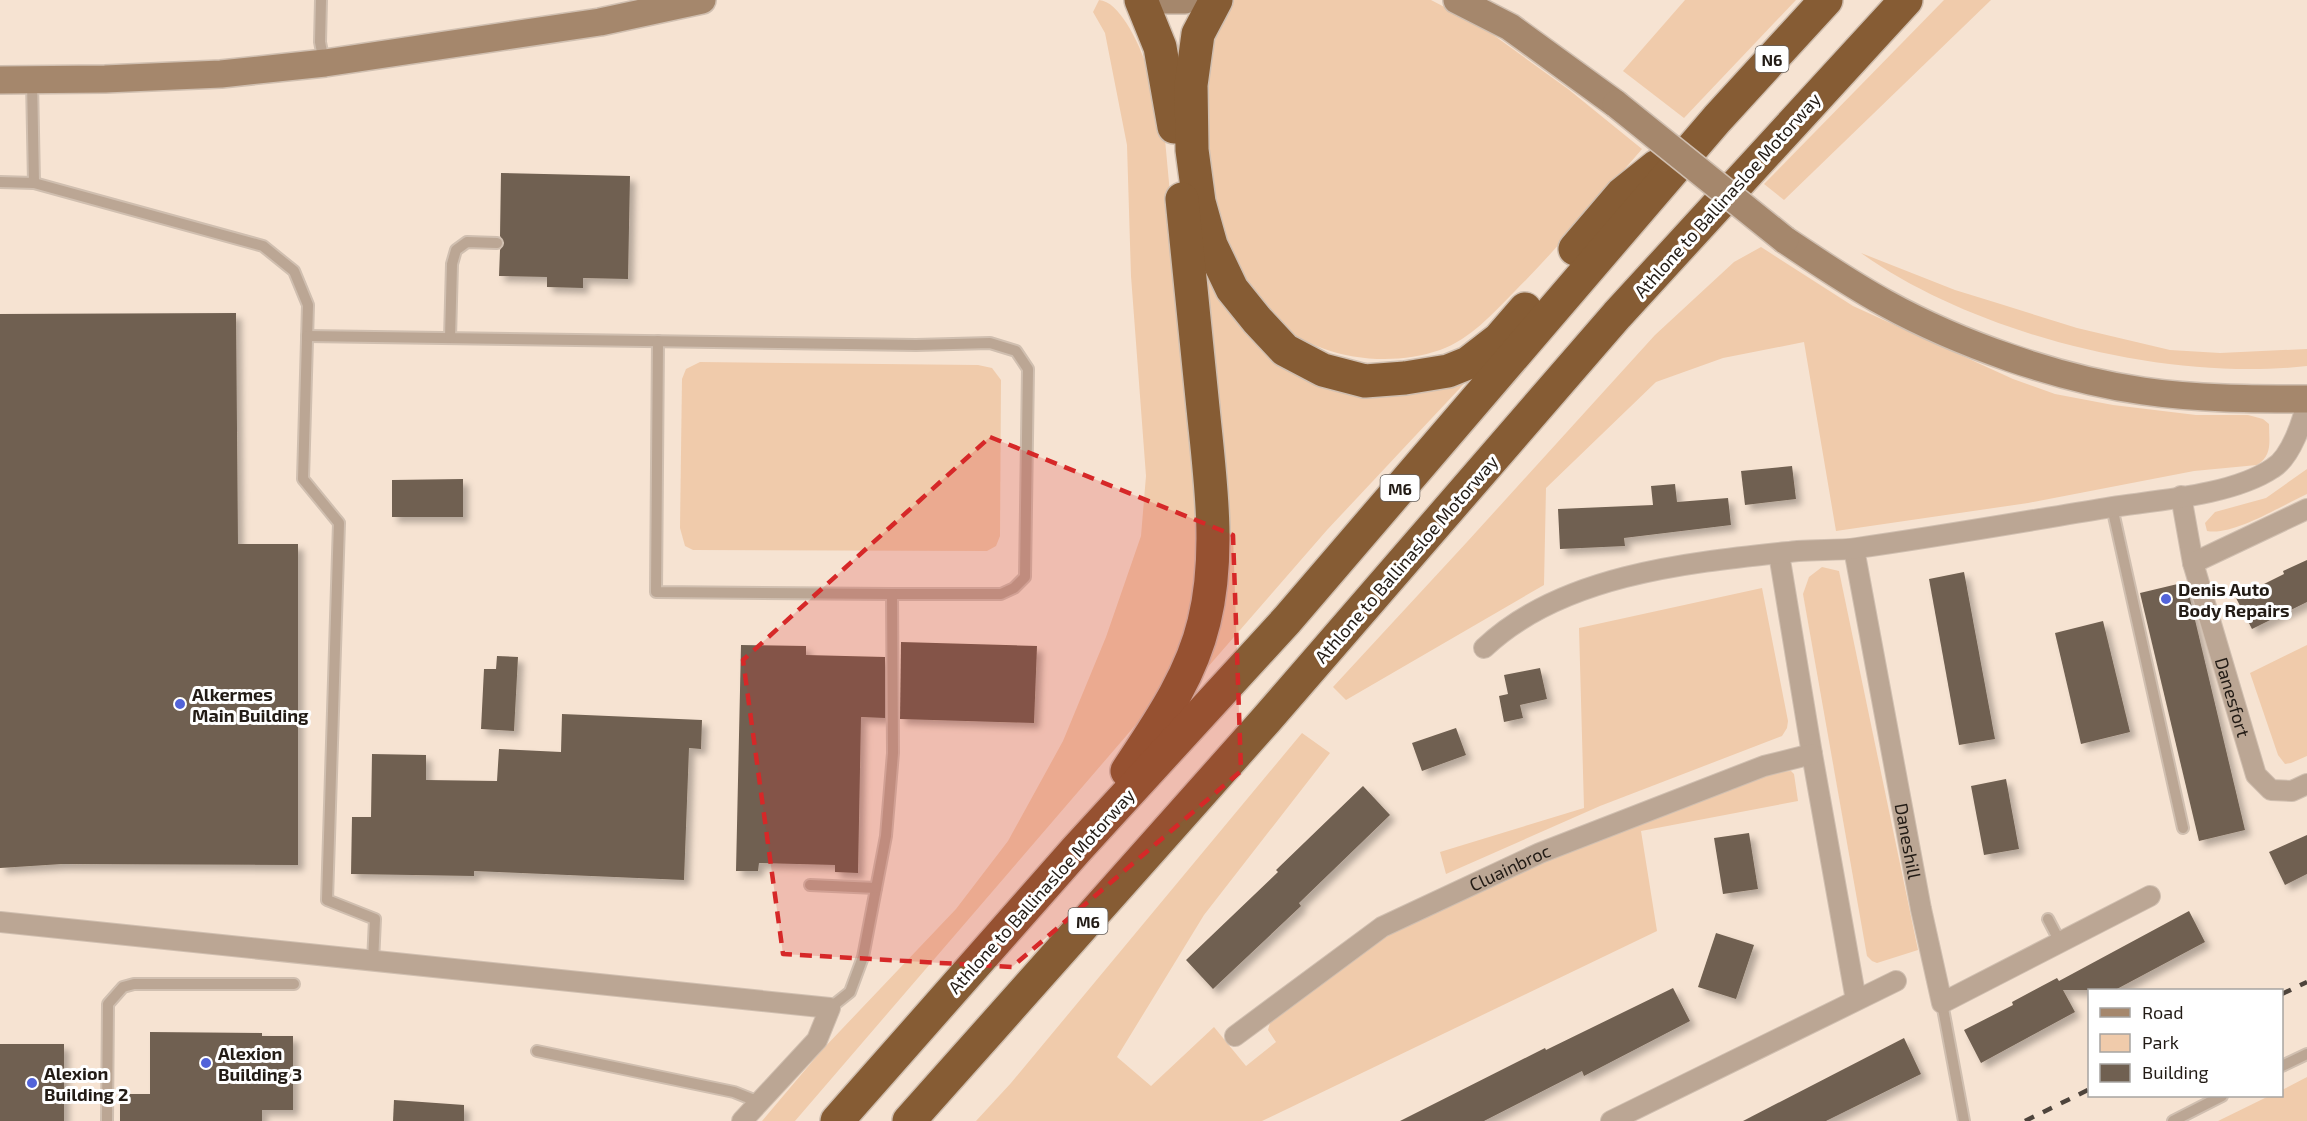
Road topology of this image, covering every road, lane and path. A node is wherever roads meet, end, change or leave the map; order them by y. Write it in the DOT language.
graph roads {
  1 [pos="321,0"];
  2 [pos="702,0"];
  3 [pos="1141,0"];
  4 [pos="1155,0"];
  5 [pos="1185,0"];
  6 [pos="1216,0"];
  7 [pos="1457,0"];
  8 [pos="1826,0"];
  9 [pos="1906,0"];
  10 [pos="325,63"];
  11 [pos="0,80"];
  12 [pos="32,81"];
  13 [pos="1717,119"];
  14 [pos="0,182"];
  15 [pos="34,183"];
  16 [pos="496,243"];
  17 [pos="307,336"];
  18 [pos="450,338"];
  19 [pos="658,341"];
  20 [pos="2307,400"];
  21 [pos="2181,496"];
  22 [pos="2112,507"];
  23 [pos="2307,509"];
  24 [pos="1854,549"];
  25 [pos="1779,554"];
  26 [pos="2193,563"];
  27 [pos="892,594"];
  28 [pos="1484,648"];
  29 [pos="1812,754"];
  30 [pos="2307,784"];
  31 [pos="2183,828"];
  32 [pos="1076,850"];
  33 [pos="810,885"];
  34 [pos="876,888"];
  35 [pos="2150,896"];
  36 [pos="2048,919"];
  37 [pos="0,922"];
  38 [pos="2060,942"];
  39 [pos="373,962"];
  40 [pos="1896,981"];
  41 [pos="294,984"];
  42 [pos="1856,1000"];
  43 [pos="1942,1003"];
  44 [pos="830,1008"];
  45 [pos="1235,1036"];
  46 [pos="537,1051"];
  47 [pos="2307,1054"];
  48 [pos="2283,1066"];
  49 [pos="2218,1097"];
  50 [pos="759,1102"];
  51 [pos="107,1121"];
  52 [pos="742,1121"];
  53 [pos="837,1121"];
  54 [pos="909,1121"];
  55 [pos="1611,1121"];
  56 [pos="1964,1121"];
  57 [pos="2173,1121"];
  1 -- 10 [label="lane"];
  2 -- 10 [label="main road"];
  3 -- 32 [label="highway"];
  4 -- 5 [label="main road"];
  6 -- 13 [label="highway"];
  7 -- 20 [label="main road, bridge"];
  8 -- 13 [label="highway, N6"];
  9 -- 54 [label="highway, Athlone to Ballinasloe Motorway / M6"];
  10 -- 12 [label="main road"];
  11 -- 12 [label="main road"];
  12 -- 15 [label="lane"];
  13 -- 32 [label="highway, Athlone to Ballinasloe Motorway / M6"];
  14 -- 15 [label="lane"];
  15 -- 17 [label="lane"];
  16 -- 18 [label="lane"];
  17 -- 18 [label="lane"];
  17 -- 39 [label="lane"];
  18 -- 19 [label="lane"];
  19 -- 27 [label="lane"];
  19 -- 27 [label="lane"];
  20 -- 21 [label="street"];
  21 -- 22 [label="street"];
  21 -- 26 [label="street, Danesfort"];
  22 -- 24 [label="street"];
  22 -- 31 [label="lane"];
  23 -- 26 [label="street"];
  24 -- 25 [label="street"];
  24 -- 43 [label="street, Daneshill"];
  25 -- 28 [label="street"];
  25 -- 29 [label="street"];
  26 -- 30 [label="street, Danesfort"];
  27 -- 34 [label="lane"];
  29 -- 42 [label="street"];
  29 -- 45 [label="street, Cluainbroc"];
  32 -- 53 [label="highway, Athlone to Ballinasloe Motorway / M6"];
  33 -- 34 [label="lane"];
  34 -- 44 [label="lane"];
  35 -- 38 [label="street"];
  36 -- 38 [label="lane"];
  37 -- 39 [label="street"];
  38 -- 43 [label="street"];
  39 -- 44 [label="street"];
  40 -- 42 [label="street"];
  41 -- 51 [label="lane"];
  42 -- 55 [label="street"];
  43 -- 56 [label="lane"];
  44 -- 50 [label="street"];
  46 -- 50 [label="lane"];
  47 -- 48 [label="lane"];
  49 -- 57 [label="lane"];
  50 -- 52 [label="street"];
}
